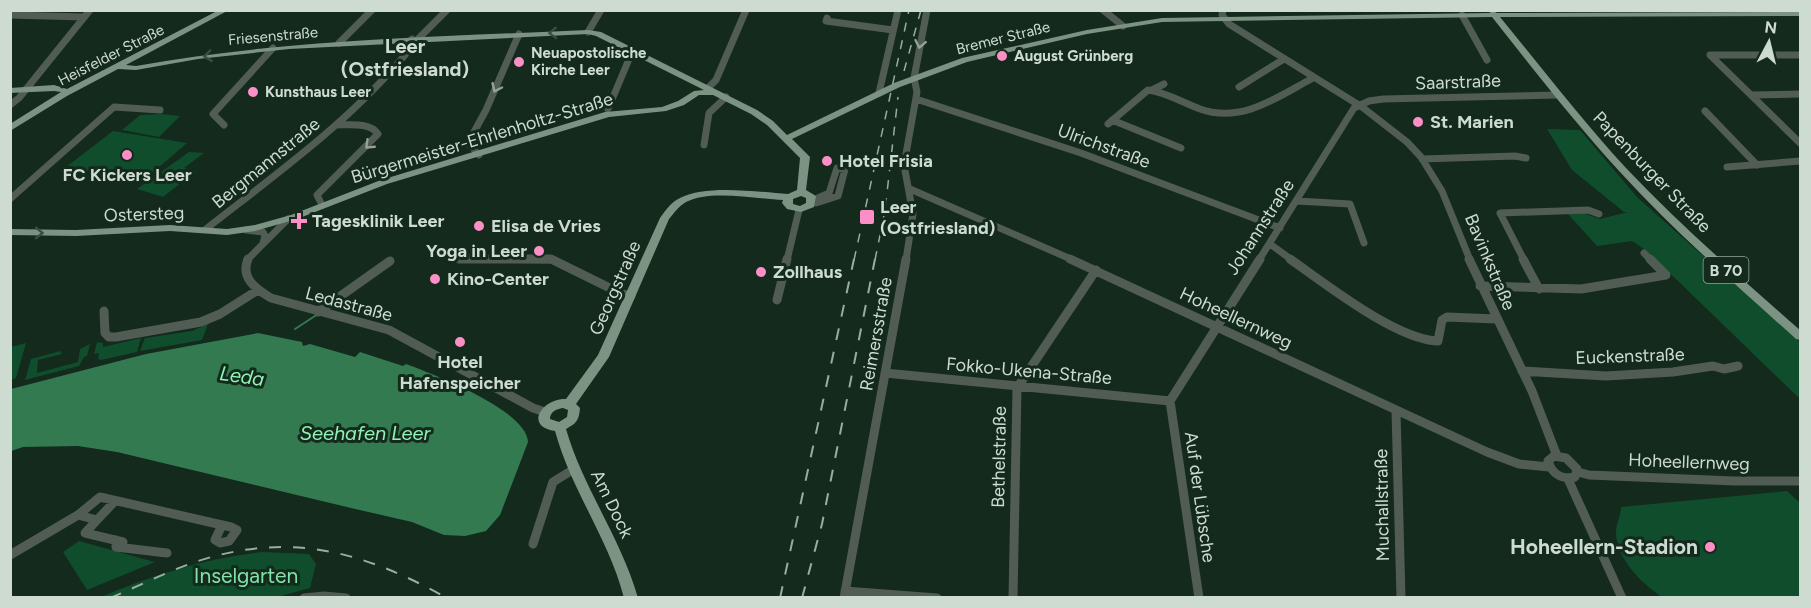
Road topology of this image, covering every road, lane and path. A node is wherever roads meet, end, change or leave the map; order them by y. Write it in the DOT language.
graph roads {
  1 [pos="90,10"];
  2 [pos="226,10"];
  3 [pos="372,10"];
  4 [pos="447,10"];
  5 [pos="601,10"];
  6 [pos="746,10"];
  7 [pos="898,10"];
  8 [pos="927,10"];
  9 [pos="1103,10"];
  10 [pos="1515,10"];
  11 [pos="1625,12"];
  12 [pos="1703,12"];
  13 [pos="1493,13"];
  14 [pos="1223,14"];
  15 [pos="1800,14"];
  16 [pos="10,15"];
  17 [pos="1462,15"];
  18 [pos="1536,15"];
  19 [pos="84,17"];
  20 [pos="825,22"];
  21 [pos="1123,26"];
  22 [pos="894,30"];
  23 [pos="588,32"];
  24 [pos="519,34"];
  25 [pos="1512,36"];
  26 [pos="415,41"];
  27 [pos="339,43"];
  28 [pos="273,48"];
  29 [pos="632,52"];
  30 [pos="1800,55"];
  31 [pos="1284,59"];
  32 [pos="1488,60"];
  33 [pos="118,67"];
  34 [pos="914,78"];
  35 [pos="1313,78"];
  36 [pos="693,82"];
  37 [pos="1164,84"];
  38 [pos="1239,87"];
  39 [pos="25,90"];
  40 [pos="1152,90"];
  41 [pos="10,91"];
  42 [pos="712,91"];
  43 [pos="69,92"];
  44 [pos="697,93"];
  45 [pos="879,93"];
  46 [pos="1558,94"];
  47 [pos="1800,94"];
  48 [pos="1751,95"];
  49 [pos="726,98"];
  50 [pos="916,99"];
  51 [pos="1360,104"];
  52 [pos="10,105"];
  53 [pos="608,109"];
  54 [pos="160,110"];
  55 [pos="1705,111"];
  56 [pos="224,125"];
  57 [pos="337,125"];
  58 [pos="10,128"];
  59 [pos="787,138"];
  60 [pos="1800,143"];
  61 [pos="704,145"];
  62 [pos="1181,148"];
  63 [pos="479,155"];
  64 [pos="1527,158"];
  65 [pos="1422,159"];
  66 [pos="1800,161"];
  67 [pos="1757,165"];
  68 [pos="1727,167"];
  69 [pos="910,189"];
  70 [pos="801,192"];
  71 [pos="10,199"];
  72 [pos="788,200"];
  73 [pos="817,200"];
  74 [pos="1297,201"];
  75 [pos="322,205"];
  76 [pos="799,210"];
  77 [pos="1599,214"];
  78 [pos="288,219"];
  79 [pos="277,223"];
  80 [pos="1280,228"];
  81 [pos="206,229"];
  82 [pos="245,230"];
  83 [pos="10,232"];
  84 [pos="1364,243"];
  85 [pos="262,244"];
  86 [pos="1270,244"];
  87 [pos="1644,253"];
  88 [pos="459,259"];
  89 [pos="392,262"];
  90 [pos="1096,270"];
  91 [pos="1480,286"];
  92 [pos="1539,289"];
  93 [pos="258,290"];
  94 [pos="631,296"];
  95 [pos="777,300"];
  96 [pos="105,311"];
  97 [pos="320,312"];
  98 [pos="1496,319"];
  99 [pos="1215,327"];
  100 [pos="1800,336"];
  101 [pos="1738,366"];
  102 [pos="1522,371"];
  103 [pos="885,373"];
  104 [pos="1017,388"];
  105 [pos="1170,401"];
  106 [pos="569,404"];
  107 [pos="1396,411"];
  108 [pos="545,412"];
  109 [pos="560,427"];
  110 [pos="1557,456"];
  111 [pos="1549,467"];
  112 [pos="574,469"];
  113 [pos="1578,472"];
  114 [pos="1568,479"];
  115 [pos="1800,482"];
  116 [pos="115,501"];
  117 [pos="78,515"];
  118 [pos="97,520"];
  119 [pos="222,525"];
  120 [pos="533,544"];
  121 [pos="167,553"];
  122 [pos="10,555"];
  123 [pos="845,594"];
  124 [pos="304,597"];
  125 [pos="346,597"];
  126 [pos="632,597"];
  127 [pos="937,597"];
  128 [pos="1013,597"];
  129 [pos="1199,597"];
  130 [pos="1401,597"];
  131 [pos="1622,597"];
  1 -- 19 [label="street"];
  2 -- 33 [label="main road, Heisfelder Straße"];
  3 -- 27 [label="street"];
  4 -- 26 [label="street, Bergmannstraße"];
  5 -- 23 [label="street"];
  6 -- 42 [label="street"];
  7 -- 22 [label="street"];
  8 -- 34 [label="street, Reimersstraße, one-way"];
  9 -- 21 [label="street"];
  10 -- 18 [label="main road"];
  11 -- 12 [label="main road"];
  11 -- 18 [label="main road"];
  12 -- 15 [label="main road"];
  13 -- 17 [label="main road, Bremer Straße"];
  13 -- 18 [label="main road, Bremer Straße"];
  13 -- 25 [label="main road, Papenburger Straße / B 70"];
  14 -- 17 [label="main road, Bremer Straße"];
  14 -- 21 [label="main road, Bremer Straße"];
  14 -- 31 [label="street, Bavinkstraße"];
  16 -- 19 [label="street"];
  17 -- 32 [label="street"];
  18 -- 25 [label="main road"];
  19 -- 39 [label="street"];
  20 -- 22 [label="street"];
  21 -- 34 [label="main road, Bremer Straße"];
  22 -- 45 [label="street"];
  23 -- 24 [label="main road, Friesenstraße, one-way"];
  23 -- 29 [label="main road, Friesenstraße"];
  24 -- 26 [label="main road, Friesenstraße"];
  24 -- 63 [label="street, one-way"];
  25 -- 46 [label="main road, Papenburger Straße / B 70"];
  26 -- 27 [label="main road, Friesenstraße"];
  26 -- 57 [label="street, Bergmannstraße"];
  27 -- 28 [label="main road, Friesenstraße"];
  28 -- 33 [label="main road, Friesenstraße, one-way"];
  28 -- 56 [label="street"];
  29 -- 36 [label="main road, Friesenstraße"];
  29 -- 53 [label="street"];
  30 -- 48 [label="street"];
  31 -- 35 [label="street, Bavinkstraße"];
  31 -- 38 [label="street"];
  33 -- 43 [label="main road, Heisfelder Straße"];
  34 -- 45 [label="main road, Bremer Straße"];
  34 -- 50 [label="street, Reimersstraße"];
  35 -- 40 [label="street"];
  35 -- 51 [label="street, Bavinkstraße"];
  36 -- 42 [label="main road, Friesenstraße"];
  36 -- 44 [label="main road"];
  37 -- 40 [label="street"];
  39 -- 41 [label="main road"];
  39 -- 43 [label="main road"];
  39 -- 52 [label="street"];
  40 -- 62 [label="street"];
  42 -- 44 [label="main road, Bürgermeister-Ehrlenholtz-Straße"];
  42 -- 49 [label="main road, Friesenstraße"];
  43 -- 58 [label="main road, Heisfelder Straße"];
  44 -- 63 [label="main road, Bürgermeister-Ehrlenholtz-Straße"];
  45 -- 59 [label="main road, Bremer Straße"];
  46 -- 51 [label="street, Saarstraße"];
  46 -- 100 [label="main road, Papenburger Straße / B 70"];
  47 -- 48 [label="street"];
  48 -- 60 [label="street"];
  49 -- 59 [label="main road, Friesenstraße"];
  49 -- 61 [label="street"];
  50 -- 69 [label="street, Reimersstraße"];
  50 -- 80 [label="street, Ulrichstraße"];
  51 -- 65 [label="street, Bavinkstraße"];
  51 -- 74 [label="street, Johannstraße"];
  54 -- 71 [label="street"];
  55 -- 67 [label="street"];
  57 -- 75 [label="street, one-way"];
  57 -- 81 [label="street, Bergmannstraße"];
  59 -- 70 [label="main road, Friesenstraße"];
  63 -- 75 [label="main road, Bürgermeister-Ehrlenholtz-Straße"];
  64 -- 65 [label="street"];
  65 -- 91 [label="street, Bavinkstraße"];
  66 -- 67 [label="street"];
  67 -- 68 [label="street"];
  69 -- 90 [label="street, Hoheellernweg"];
  69 -- 103 [label="street, Reimersstraße"];
  70 -- 72 [label="main road"];
  70 -- 76 [label="main road"];
  72 -- 76 [label="main road"];
  72 -- 94 [label="main road, Georgstraße"];
  73 -- 73 [label="street"];
  74 -- 80 [label="street, Johannstraße"];
  74 -- 84 [label="street"];
  75 -- 78 [label="main road, Bürgermeister-Ehrlenholtz-Straße"];
  76 -- 95 [label="street"];
  77 -- 92 [label="street"];
  78 -- 79 [label="main road, Bürgermeister-Ehrlenholtz-Straße"];
  78 -- 85 [label="street"];
  79 -- 82 [label="main road, Ostersteg"];
  80 -- 86 [label="street, Johannstraße"];
  81 -- 82 [label="main road, Ostersteg"];
  83 -- 81 [label="main road, Ostersteg, one-way"];
  82 -- 85 [label="street"];
  85 -- 93 [label="street"];
  86 -- 98 [label="street"];
  86 -- 99 [label="street, Johannstraße"];
  87 -- 92 [label="street"];
  88 -- 94 [label="street"];
  89 -- 97 [label="street"];
  90 -- 99 [label="street, Hoheellernweg"];
  90 -- 104 [label="street, Bethelstraße"];
  91 -- 92 [label="street"];
  91 -- 98 [label="street, Bavinkstraße"];
  93 -- 96 [label="street"];
  93 -- 97 [label="street, Ledastraße"];
  94 -- 106 [label="main road, Georgstraße"];
  97 -- 108 [label="street, Ledastraße"];
  98 -- 102 [label="street, Bavinkstraße"];
  99 -- 105 [label="street, Johannstraße"];
  99 -- 107 [label="street, Hoheellernweg"];
  101 -- 102 [label="street, Euckenstraße"];
  102 -- 110 [label="street, Bavinkstraße"];
  103 -- 104 [label="street, Fokko-Ukena-Straße"];
  103 -- 123 [label="street, Reimersstraße"];
  104 -- 105 [label="street, Fokko-Ukena-Straße"];
  104 -- 128 [label="street, Bethelstraße"];
  105 -- 129 [label="street, Auf der Lübsche"];
  106 -- 108 [label="main road"];
  106 -- 109 [label="main road"];
  107 -- 111 [label="street, Hoheellernweg"];
  107 -- 130 [label="street, Muchallstraße"];
  108 -- 109 [label="main road, Am Dock"];
  109 -- 112 [label="main road, Am Dock"];
  110 -- 111 [label="street"];
  110 -- 113 [label="street"];
  111 -- 114 [label="street"];
  112 -- 120 [label="street"];
  112 -- 126 [label="main road, Am Dock"];
  113 -- 114 [label="street"];
  113 -- 115 [label="street, Hoheellernweg"];
  114 -- 131 [label="street"];
  116 -- 117 [label="street"];
  116 -- 118 [label="street"];
  116 -- 119 [label="street"];
  117 -- 118 [label="street"];
  117 -- 122 [label="street"];
  118 -- 121 [label="street"];
  123 -- 127 [label="street"];
  124 -- 125 [label="street"];
}
